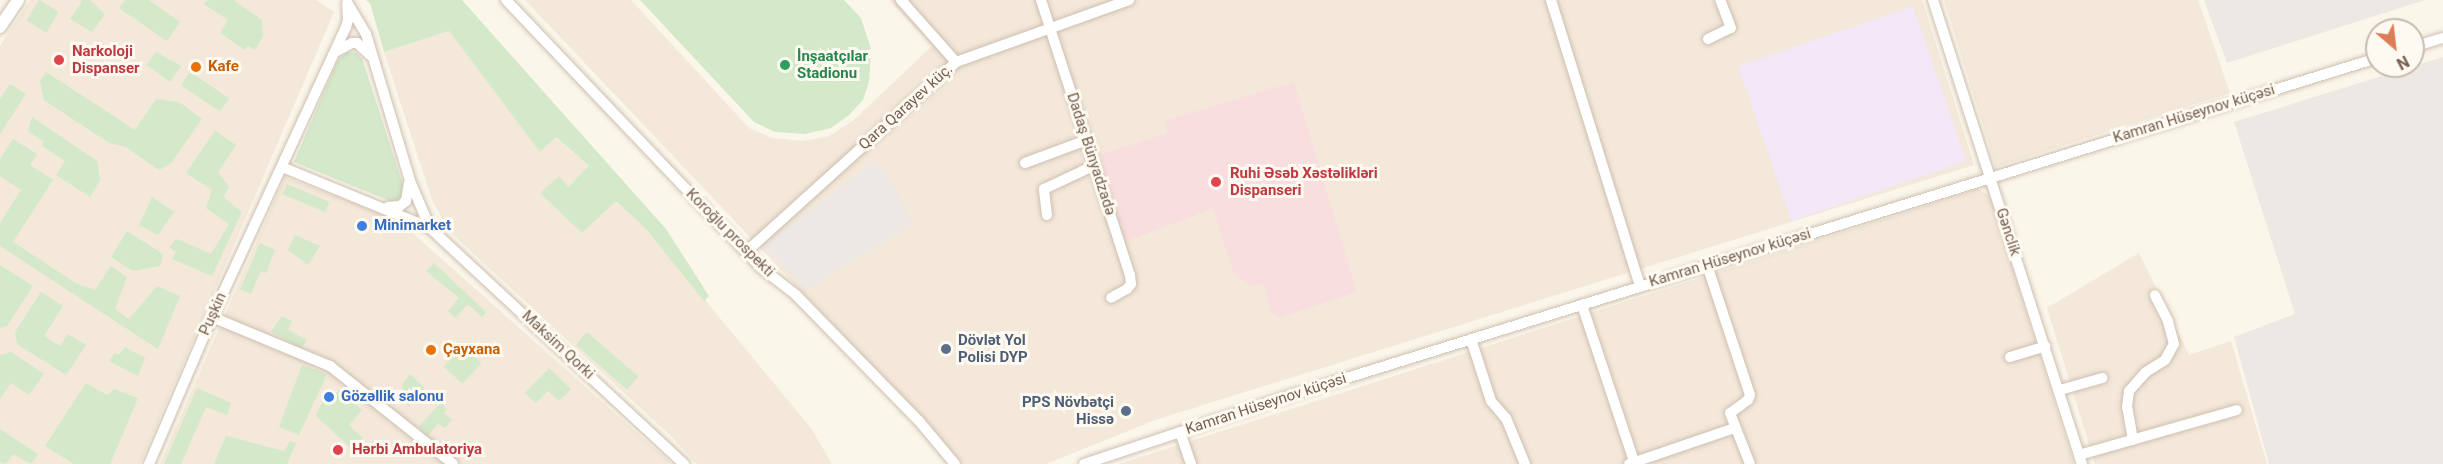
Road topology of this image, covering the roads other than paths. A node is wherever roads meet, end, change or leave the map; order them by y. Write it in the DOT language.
graph roads {
  1 [pos="18,0"];
  2 [pos="506,0"];
  3 [pos="901,0"];
  4 [pos="1041,0"];
  5 [pos="1129,0"];
  6 [pos="1551,0"];
  7 [pos="1720,0"];
  8 [pos="1933,0"];
  9 [pos="345,2"];
  10 [pos="0,27"];
  11 [pos="1050,27"];
  12 [pos="2443,38"];
  13 [pos="1708,39"];
  14 [pos="2425,43"];
  15 [pos="331,56"];
  16 [pos="374,58"];
  17 [pos="956,62"];
  18 [pos="2365,62"];
  19 [pos="1087,140"];
  20 [pos="1025,163"];
  21 [pos="1095,165"];
  22 [pos="282,167"];
  23 [pos="1990,178"];
  24 [pos="410,181"];
  25 [pos="384,207"];
  26 [pos="1047,215"];
  27 [pos="430,228"];
  28 [pos="746,252"];
  29 [pos="1707,266"];
  30 [pos="1640,286"];
  31 [pos="2155,295"];
  32 [pos="1111,298"];
  33 [pos="1582,305"];
  34 [pos="212,317"];
  35 [pos="1471,339"];
  36 [pos="2045,345"];
  37 [pos="2010,357"];
  38 [pos="2102,378"];
  39 [pos="2060,390"];
  40 [pos="2236,410"];
  41 [pos="1736,428"];
  42 [pos="1180,432"];
  43 [pos="2133,440"];
  44 [pos="2080,459"];
  45 [pos="1633,463"];
  46 [pos="149,464"];
  47 [pos="453,464"];
  48 [pos="684,464"];
  49 [pos="955,464"];
  50 [pos="1084,464"];
  51 [pos="1191,464"];
  52 [pos="1525,464"];
  53 [pos="1750,464"];
  1 -- 10 [label="street"];
  2 -- 28 [label="street, Koroğlu prospekti"];
  3 -- 17 [label="street"];
  4 -- 11 [label="street, Dadaş Bünyadzadə"];
  5 -- 11 [label="street, Qara Qarayev küç."];
  6 -- 30 [label="street"];
  7 -- 13 [label="street"];
  8 -- 23 [label="street, Gənclik"];
  9 -- 15 [label="street, Puşkin"];
  9 -- 16 [label="street"];
  11 -- 17 [label="street, Qara Qarayev küç."];
  11 -- 19 [label="street, Dadaş Bünyadzadə"];
  12 -- 14 [label="street"];
  15 -- 16 [label="street"];
  15 -- 22 [label="street, Puşkin"];
  16 -- 24 [label="street"];
  17 -- 28 [label="street, Qara Qarayev küç."];
  18 -- 23 [label="street, Kamran Hüseynov küçəsi"];
  19 -- 20 [label="street"];
  19 -- 21 [label="street, Dadaş Bünyadzadə"];
  21 -- 26 [label="street"];
  21 -- 32 [label="street, Dadaş Bünyadzadə"];
  22 -- 25 [label="street"];
  22 -- 34 [label="street, Puşkin"];
  23 -- 29 [label="street, Kamran Hüseynov küçəsi"];
  23 -- 36 [label="street, Gənclik"];
  24 -- 25 [label="street"];
  24 -- 27 [label="street"];
  25 -- 27 [label="street"];
  27 -- 48 [label="street, Maksim Qorki"];
  28 -- 49 [label="street, Koroğlu prospekti"];
  29 -- 30 [label="street, Kamran Hüseynov küçəsi"];
  29 -- 41 [label="street"];
  30 -- 33 [label="street, Kamran Hüseynov küçəsi"];
  31 -- 43 [label="street"];
  33 -- 35 [label="street, Kamran Hüseynov küçəsi"];
  33 -- 45 [label="street"];
  34 -- 46 [label="street, Puşkin"];
  34 -- 47 [label="street"];
  35 -- 42 [label="street, Kamran Hüseynov küçəsi"];
  35 -- 52 [label="street"];
  36 -- 37 [label="street"];
  36 -- 39 [label="street, Gənclik"];
  38 -- 39 [label="street"];
  39 -- 44 [label="street, Gənclik"];
  40 -- 43 [label="street"];
  41 -- 45 [label="street"];
  41 -- 53 [label="street"];
  42 -- 50 [label="street, Kamran Hüseynov küçəsi"];
  42 -- 51 [label="street"];
  43 -- 44 [label="street"];
}
